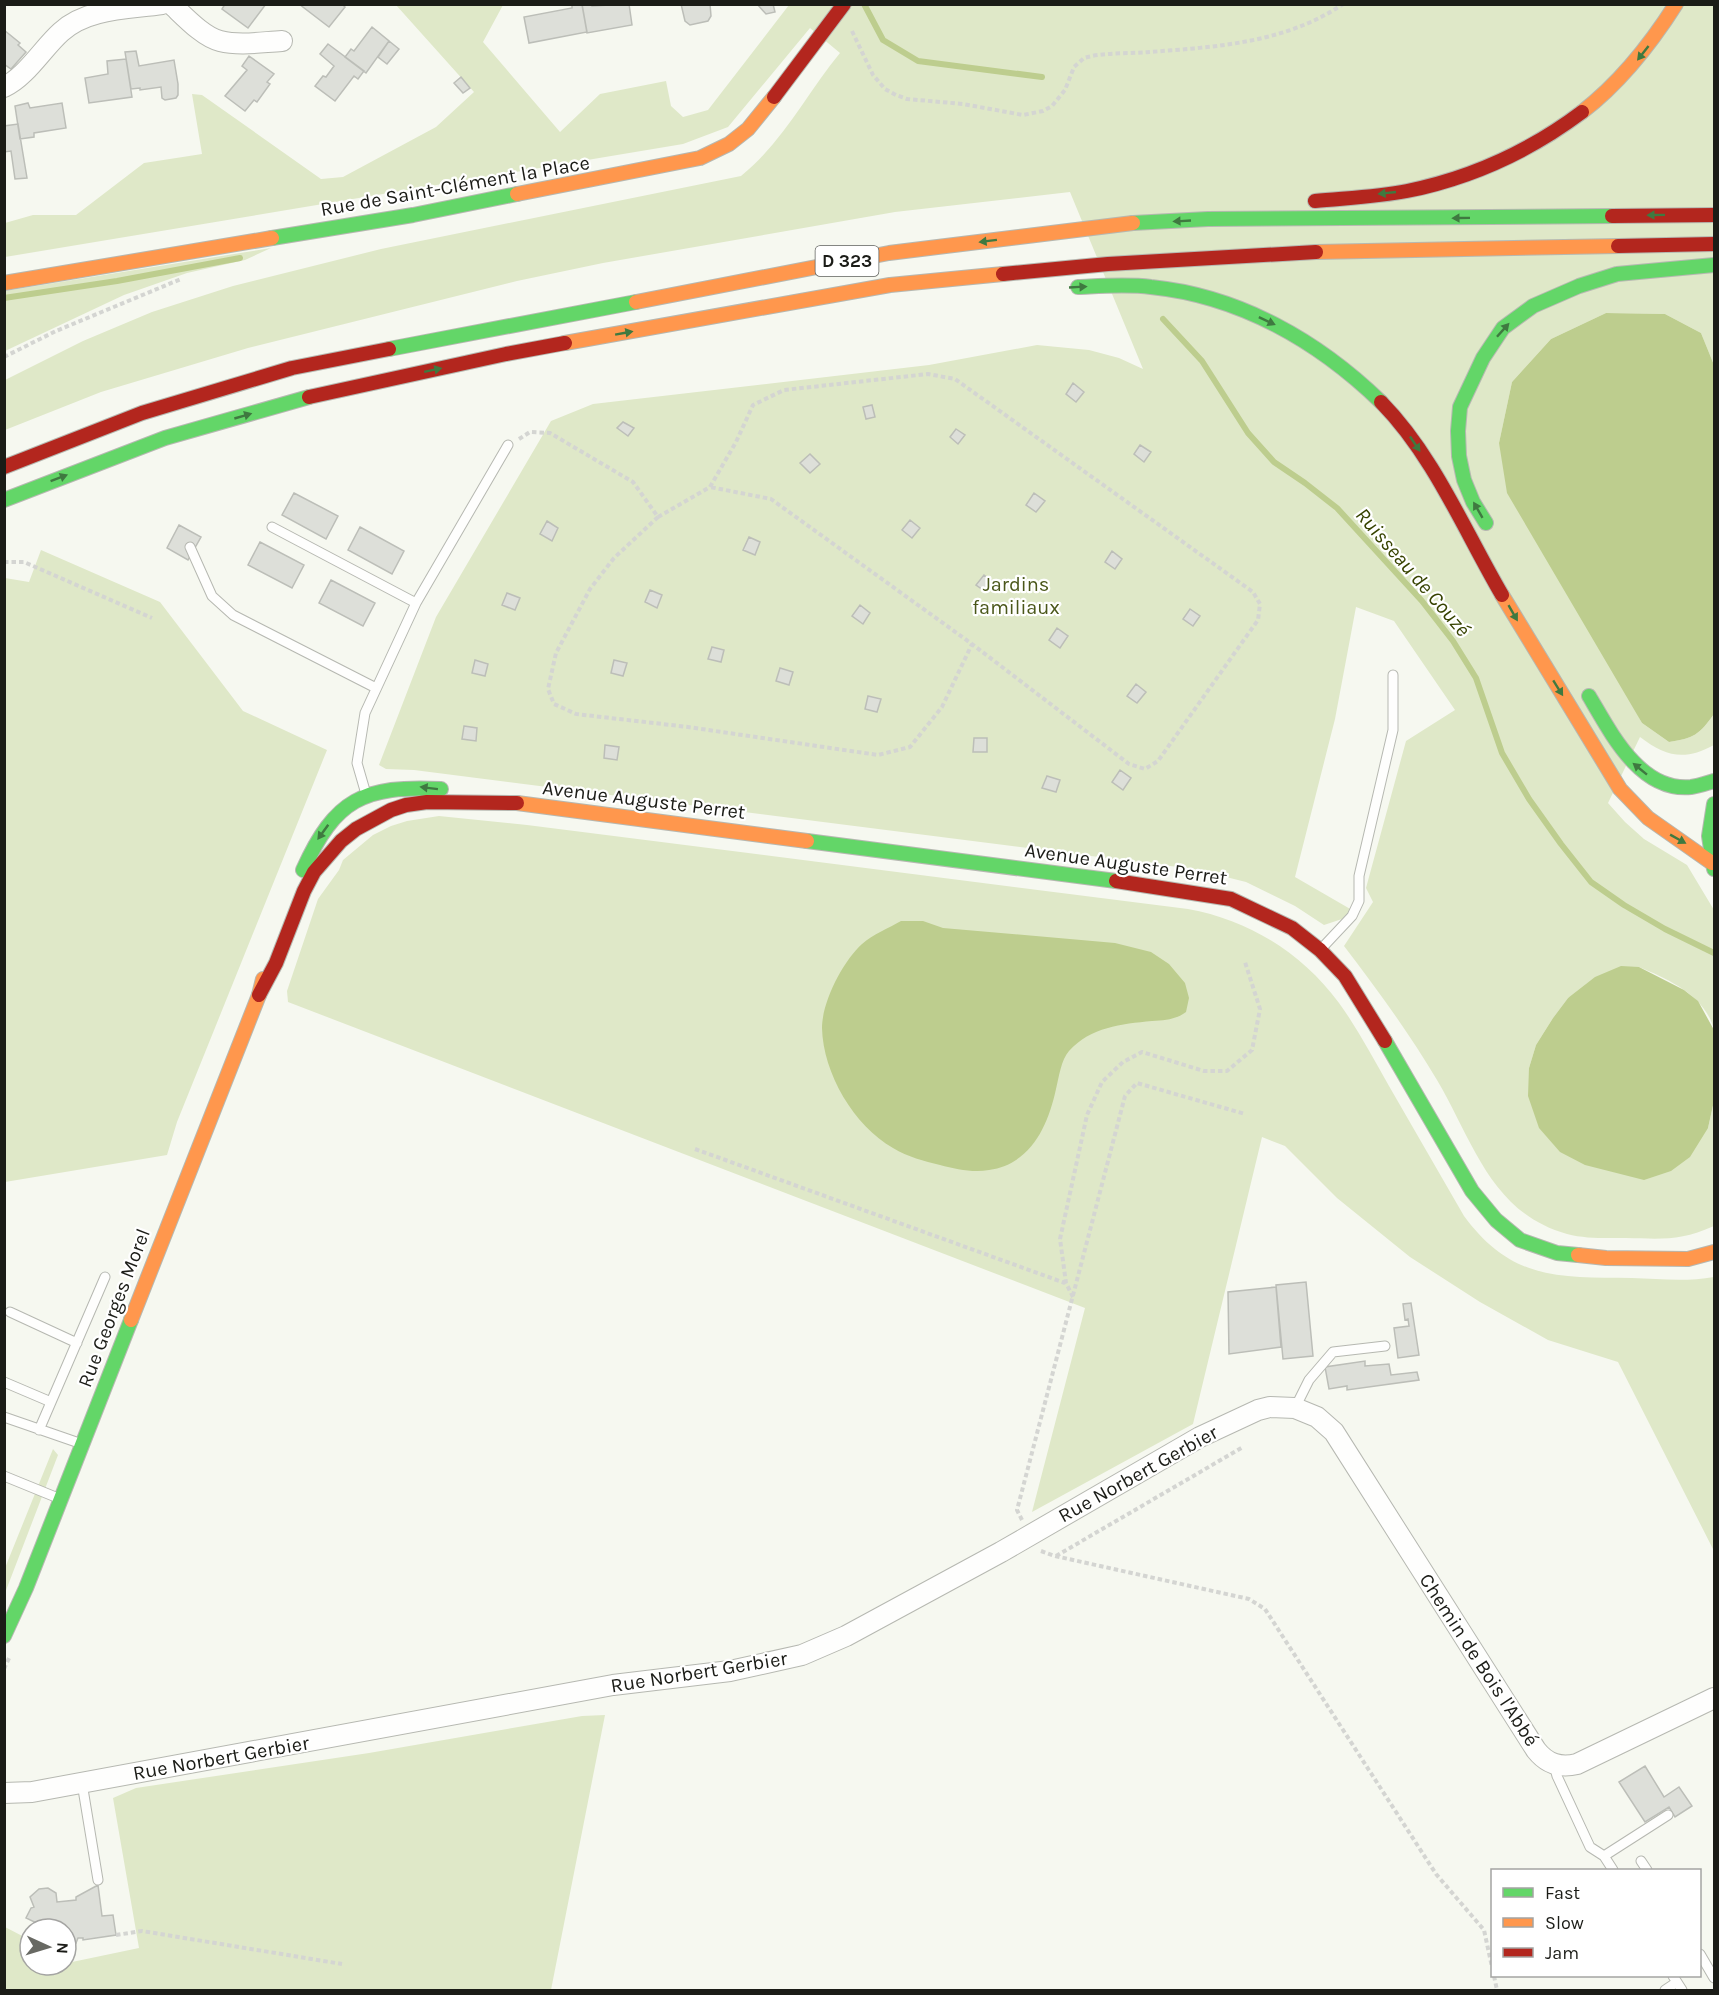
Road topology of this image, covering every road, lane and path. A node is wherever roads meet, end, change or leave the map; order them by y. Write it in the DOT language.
graph roads {
  1 [pos="162,4"];
  2 [pos="171,4"];
  3 [pos="844,4"];
  4 [pos="1343,4"];
  5 [pos="1676,4"];
  6 [pos="849,24"];
  7 [pos="282,41"];
  8 [pos="4,87"];
  9 [pos="1714,214"];
  10 [pos="1208,219"];
  11 [pos="1714,244"];
  12 [pos="1714,266"];
  13 [pos="958,278"];
  14 [pos="4,283"];
  15 [pos="1003,288"];
  16 [pos="1067,288"];
  17 [pos="508,445"];
  18 [pos="4,467"];
  19 [pos="710,487"];
  20 [pos="4,500"];
  21 [pos="658,517"];
  22 [pos="272,527"];
  23 [pos="1491,533"];
  24 [pos="190,547"];
  25 [pos="4,562"];
  26 [pos="416,603"];
  27 [pos="152,618"];
  28 [pos="972,644"];
  29 [pos="1393,675"];
  30 [pos="1581,684"];
  31 [pos="376,688"];
  32 [pos="1714,781"];
  33 [pos="366,794"];
  34 [pos="507,802"];
  35 [pos="1714,804"];
  36 [pos="373,819"];
  37 [pos="1713,866"];
  38 [pos="1320,950"];
  39 [pos="1245,962"];
  40 [pos="259,995"];
  41 [pos="1245,1114"];
  42 [pos="695,1149"];
  43 [pos="1714,1252"];
  44 [pos="105,1277"];
  45 [pos="1066,1283"];
  46 [pos="1073,1297"];
  47 [pos="10,1312"];
  48 [pos="77,1343"];
  49 [pos="1385,1346"];
  50 [pos="4,1382"];
  51 [pos="51,1402"];
  52 [pos="1295,1408"];
  53 [pos="4,1417"];
  54 [pos="39,1430"];
  55 [pos="1334,1432"];
  56 [pos="82,1444"];
  57 [pos="1243,1447"];
  58 [pos="4,1476"];
  59 [pos="60,1499"];
  60 [pos="1029,1535"];
  61 [pos="1055,1556"];
  62 [pos="4,1636"];
  63 [pos="13,1650"];
  64 [pos="4,1669"];
  65 [pos="1714,1698"];
  66 [pos="1554,1764"];
  67 [pos="82,1783"];
  68 [pos="4,1793"];
  69 [pos="1668,1815"];
  70 [pos="1604,1856"];
  71 [pos="1641,1861"];
  72 [pos="1612,1869"];
  73 [pos="1646,1869"];
  74 [pos="98,1880"];
  75 [pos="116,1935"];
  76 [pos="1701,1956"];
  77 [pos="1491,1962"];
  78 [pos="342,1964"];
  79 [pos="1714,1978"];
  80 [pos="1677,1983"];
  81 [pos="1665,1990"];
  1 -- 8 [label="street"];
  2 -- 7 [label="street"];
  3 -- 14 [label="main road, Rue de Saint-Clément la Place"];
  4 -- 6 [label="path"];
  5 -- 10 [label="main road, one-way"];
  9 -- 10 [label="main road, D 323, one-way"];
  10 -- 18 [label="main road, D 323, one-way"];
  11 -- 13 [label="main road, D 323"];
  23 -- 12 [label="main road, one-way"];
  13 -- 15 [label="main road"];
  20 -- 13 [label="main road, D 323, one-way"];
  16 -- 37 [label="main road, one-way"];
  17 -- 21 [label="path"];
  17 -- 26 [label="lane"];
  19 -- 21 [label="path"];
  19 -- 28 [label="path"];
  19 -- 28 [label="path"];
  21 -- 28 [label="path"];
  22 -- 26 [label="lane"];
  24 -- 31 [label="lane"];
  25 -- 27 [label="path"];
  26 -- 31 [label="lane"];
  29 -- 38 [label="lane"];
  32 -- 30 [label="main road, one-way"];
  31 -- 33 [label="lane"];
  34 -- 33 [label="main road, Avenue Auguste Perret, one-way"];
  33 -- 36 [label="lane"];
  33 -- 40 [label="main road, Rue Georges Morel, one-way"];
  34 -- 36 [label="main road, Avenue Auguste Perret"];
  34 -- 38 [label="main road, Avenue Auguste Perret"];
  35 -- 37 [label="main road"];
  36 -- 40 [label="main road, Rue Georges Morel"];
  38 -- 43 [label="main road, Avenue Auguste Perret"];
  39 -- 45 [label="path"];
  40 -- 56 [label="main road, Rue Georges Morel"];
  41 -- 46 [label="path"];
  42 -- 45 [label="path"];
  44 -- 48 [label="lane"];
  45 -- 46 [label="path"];
  46 -- 60 [label="path"];
  47 -- 48 [label="lane"];
  48 -- 51 [label="lane"];
  49 -- 52 [label="lane"];
  50 -- 51 [label="lane"];
  51 -- 54 [label="lane"];
  52 -- 55 [label="street, Rue Norbert Gerbier"];
  52 -- 60 [label="street, Rue Norbert Gerbier"];
  53 -- 54 [label="lane"];
  54 -- 56 [label="lane"];
  55 -- 66 [label="street, Chemin de Bois l'Abbé"];
  56 -- 59 [label="main road, Rue Georges Morel"];
  57 -- 61 [label="path"];
  58 -- 59 [label="lane"];
  59 -- 62 [label="main road, Rue Georges Morel"];
  60 -- 61 [label="path"];
  60 -- 67 [label="street, Rue Norbert Gerbier"];
  61 -- 77 [label="path"];
  63 -- 64 [label="path"];
  65 -- 66 [label="street, Chemin de Bois l'Abbé"];
  66 -- 70 [label="lane"];
  67 -- 68 [label="street, Rue Norbert Gerbier"];
  67 -- 74 [label="lane"];
  69 -- 70 [label="lane"];
  70 -- 72 [label="lane"];
  71 -- 73 [label="lane"];
  75 -- 78 [label="path"];
  76 -- 79 [label="lane"];
  80 -- 81 [label="lane"];
}
